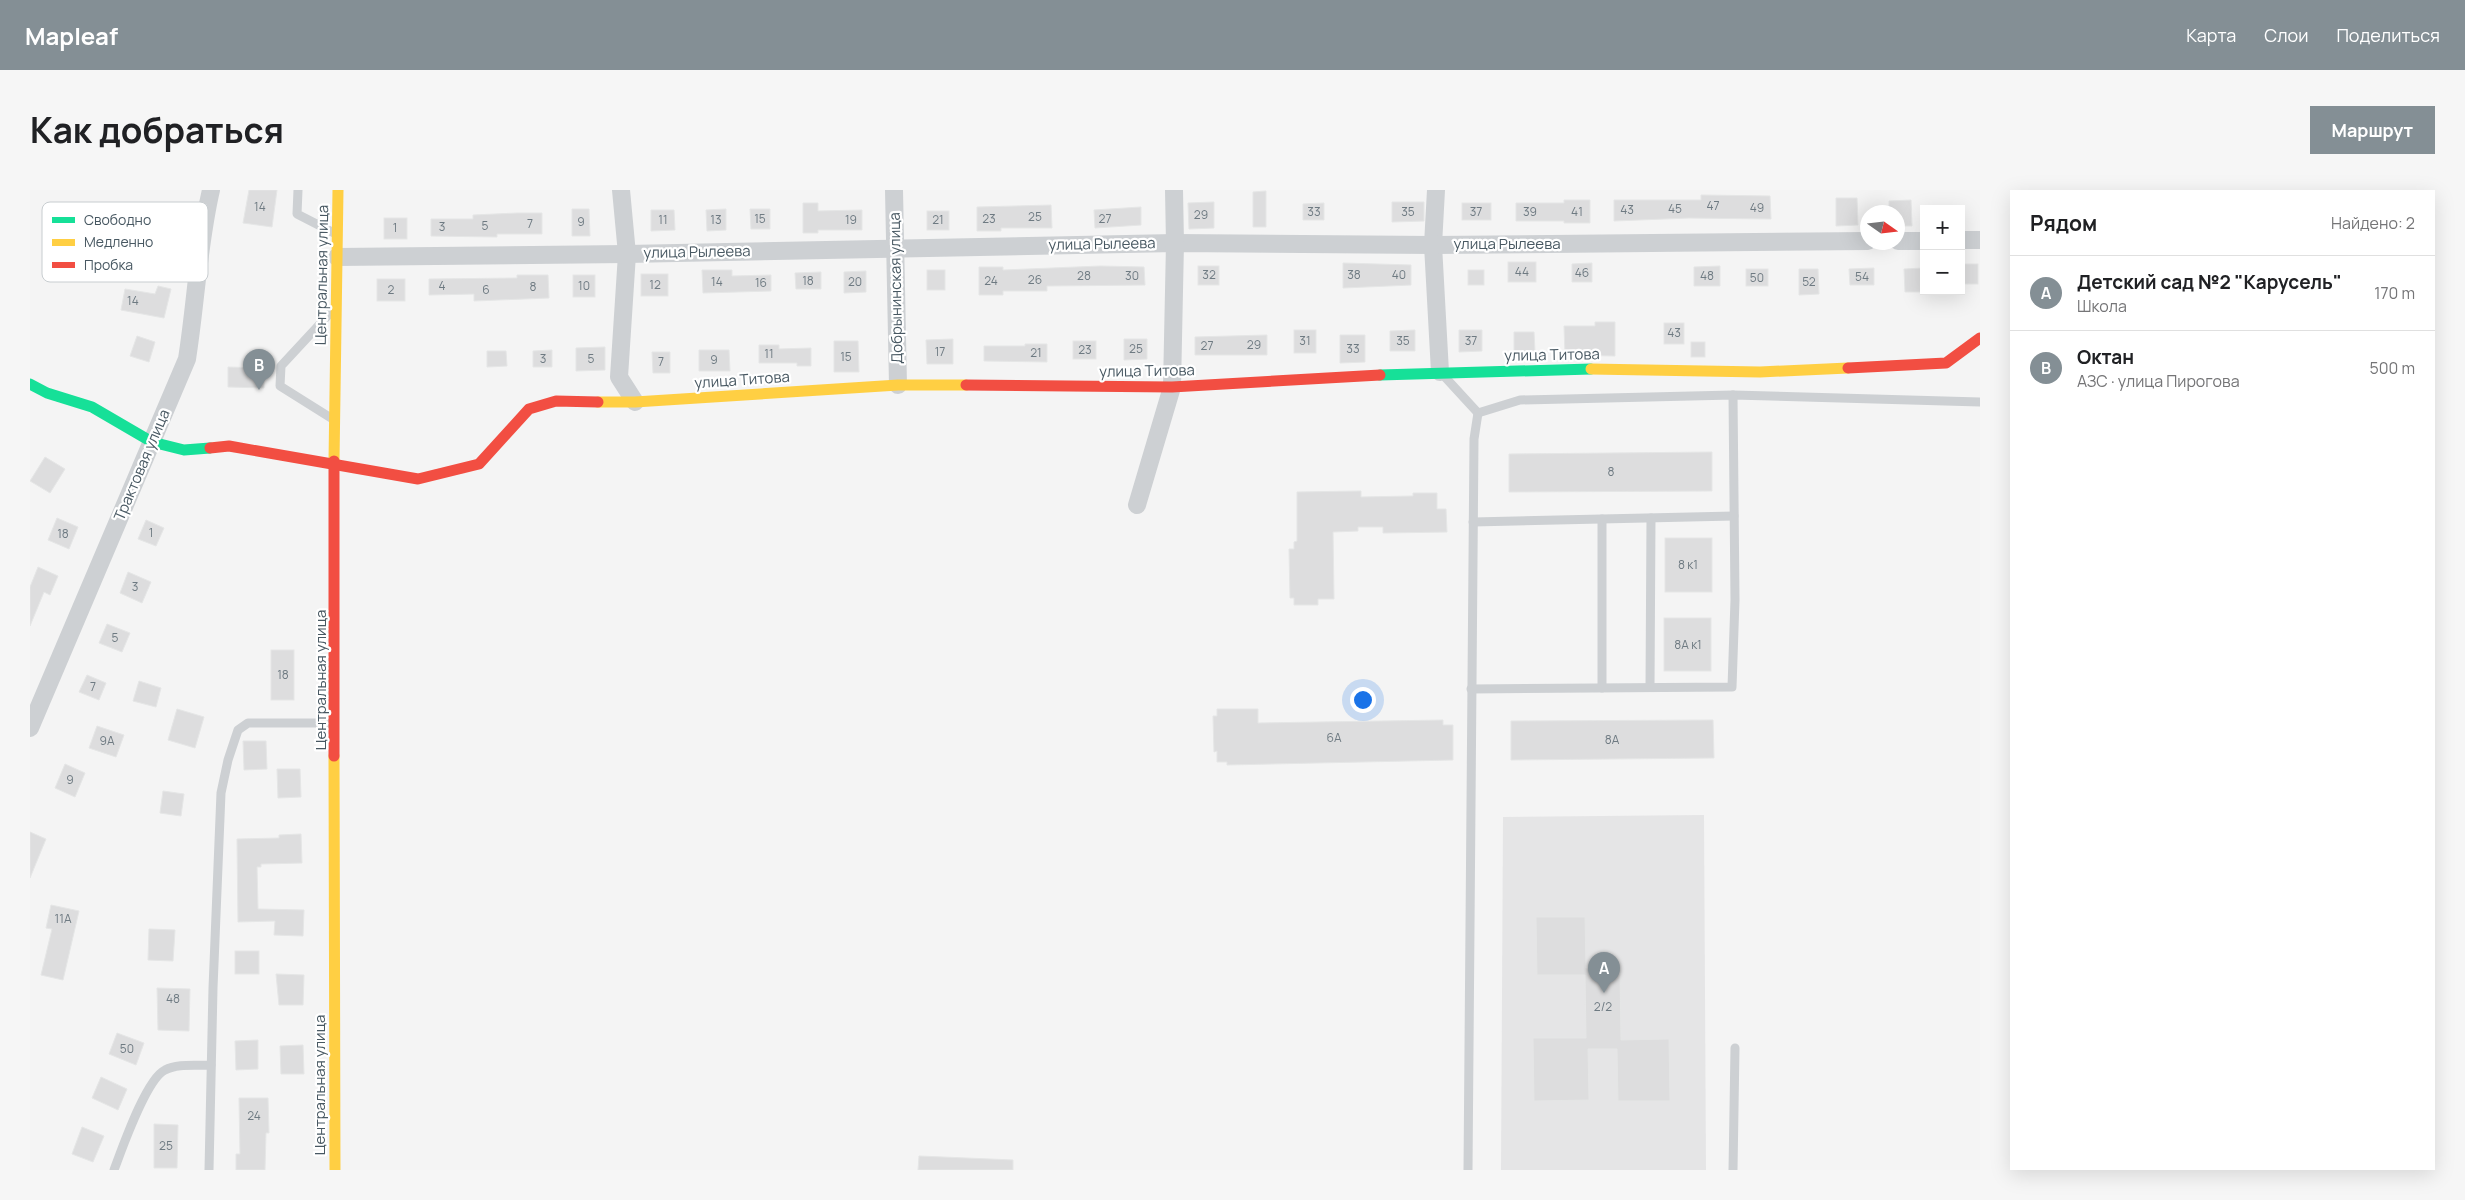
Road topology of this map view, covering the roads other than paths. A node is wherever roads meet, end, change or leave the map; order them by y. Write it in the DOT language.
graph roads {
  1 [pos="211,190"];
  2 [pos="298,190"];
  3 [pos="338,190"];
  4 [pos="621,190"];
  5 [pos="894,190"];
  6 [pos="1174,190"];
  7 [pos="1436,190"];
  8 [pos="208,207"];
  9 [pos="338,236"];
  10 [pos="1965,240"];
  11 [pos="1980,240"];
  12 [pos="1905,241"];
  13 [pos="1920,241"];
  14 [pos="1860,242"];
  15 [pos="1175,243"];
  16 [pos="1433,245"];
  17 [pos="895,247"];
  18 [pos="627,254"];
  19 [pos="337,257"];
  20 [pos="197,282"];
  21 [pos="337,306"];
  22 [pos="1980,338"];
  23 [pos="1440,372"];
  24 [pos="30,384"];
  25 [pos="898,385"];
  26 [pos="1172,387"];
  27 [pos="1733,395"];
  28 [pos="635,402"];
  29 [pos="1980,402"];
  30 [pos="1478,413"];
  31 [pos="334,420"];
  32 [pos="152,442"];
  33 [pos="335,464"];
  34 [pos="1137,505"];
  35 [pos="1734,516"];
  36 [pos="1650,518"];
  37 [pos="1602,519"];
  38 [pos="1473,522"];
  39 [pos="1650,687"];
  40 [pos="1602,688"];
  41 [pos="1471,689"];
  42 [pos="336,723"];
  43 [pos="30,728"];
  44 [pos="1735,1048"];
  45 [pos="211,1065"];
  46 [pos="114,1170"];
  47 [pos="209,1170"];
  48 [pos="335,1170"];
  49 [pos="1468,1170"];
  50 [pos="1733,1170"];
  1 -- 8 [label="street, Трактовая улица"];
  2 -- 9 [label="lane"];
  3 -- 9 [label="street, Центральная улица"];
  4 -- 18 [label="street"];
  5 -- 17 [label="street, Добрынинская улица"];
  6 -- 15 [label="street"];
  7 -- 16 [label="street"];
  9 -- 19 [label="street, Центральная улица"];
  10 -- 11 [label="street"];
  12 -- 13 [label="street"];
  14 -- 16 [label="street, улица Рылеева"];
  15 -- 16 [label="street, улица Рылеева"];
  15 -- 17 [label="street, улица Рылеева"];
  15 -- 26 [label="street"];
  16 -- 23 [label="street"];
  17 -- 18 [label="street, улица Рылеева"];
  17 -- 25 [label="street, Добрынинская улица"];
  18 -- 19 [label="street, улица Рылеева"];
  18 -- 28 [label="street"];
  19 -- 21 [label="street, Центральная улица"];
  20 -- 32 [label="street, Трактовая улица"];
  21 -- 31 [label="street, Центральная улица"];
  21 -- 31 [label="lane"];
  22 -- 23 [label="street, улица Титова"];
  23 -- 26 [label="street, улица Титова"];
  23 -- 30 [label="lane"];
  24 -- 32 [label="street, улица Титова"];
  25 -- 26 [label="street, улица Титова"];
  25 -- 28 [label="street, улица Титова"];
  26 -- 34 [label="street"];
  27 -- 29 [label="lane"];
  27 -- 30 [label="lane"];
  27 -- 35 [label="lane"];
  28 -- 33 [label="street, улица Титова"];
  30 -- 38 [label="lane"];
  31 -- 33 [label="street, Центральная улица"];
  32 -- 33 [label="street, улица Титова"];
  32 -- 43 [label="street, Трактовая улица"];
  33 -- 42 [label="street, Центральная улица"];
  35 -- 36 [label="lane"];
  35 -- 39 [label="lane"];
  36 -- 37 [label="lane"];
  36 -- 39 [label="lane"];
  37 -- 38 [label="lane"];
  37 -- 40 [label="lane"];
  38 -- 41 [label="lane"];
  39 -- 40 [label="lane"];
  40 -- 41 [label="lane"];
  41 -- 49 [label="lane"];
  42 -- 45 [label="lane"];
  42 -- 48 [label="street, Центральная улица"];
  44 -- 50 [label="lane"];
  45 -- 46 [label="lane"];
  45 -- 47 [label="lane"];
}
